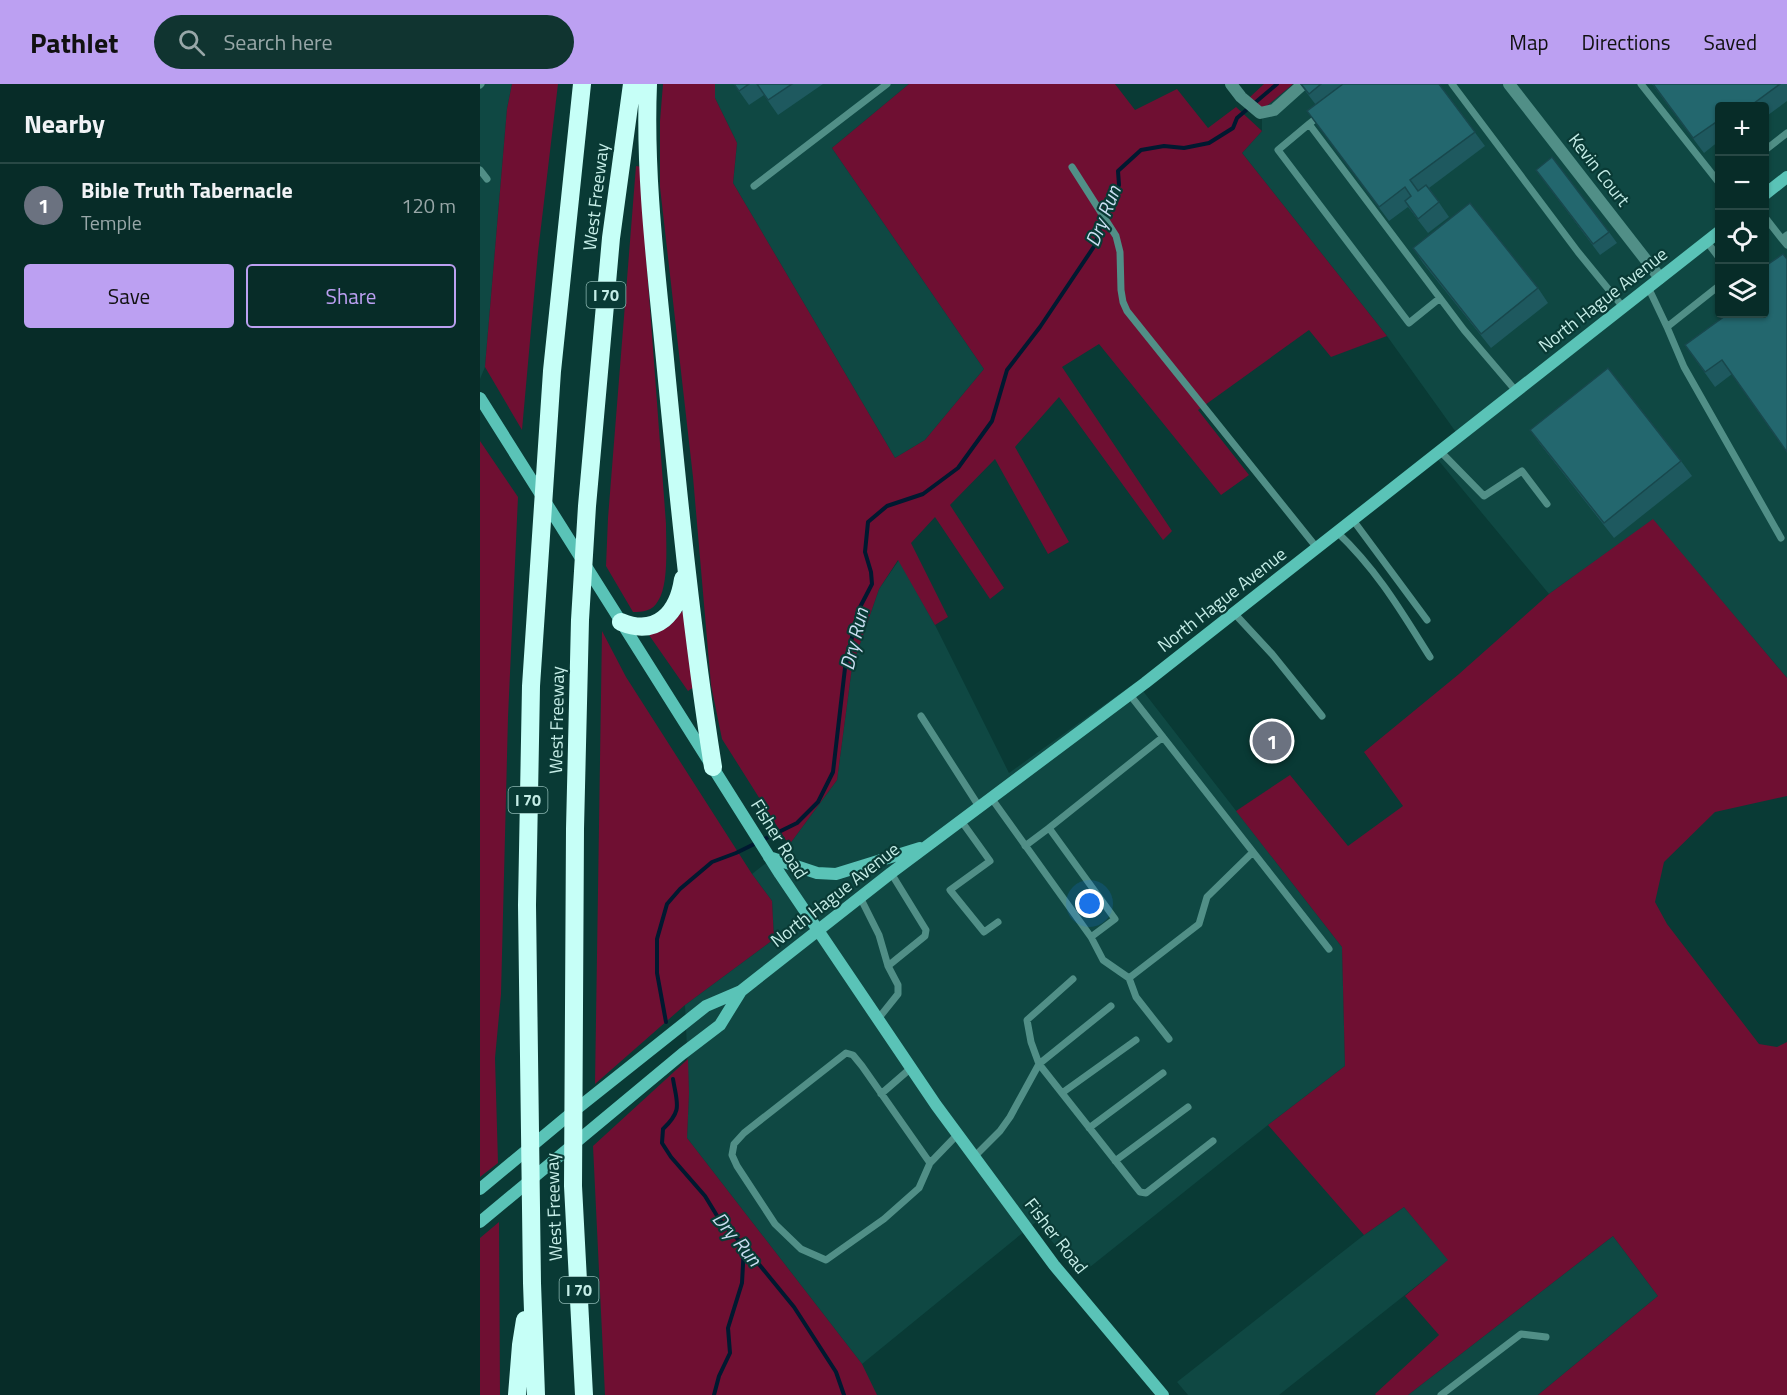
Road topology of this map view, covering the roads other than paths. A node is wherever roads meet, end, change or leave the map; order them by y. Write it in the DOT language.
graph roads {
  1 [pos="582,84"];
  2 [pos="632,84"];
  3 [pos="648,84"];
  4 [pos="887,84"];
  5 [pos="1231,84"];
  6 [pos="1303,84"];
  7 [pos="1452,84"];
  8 [pos="1509,84"];
  9 [pos="1641,84"];
  10 [pos="1326,111"];
  11 [pos="1309,124"];
  12 [pos="1787,133"];
  13 [pos="1769,147"];
  14 [pos="1072,167"];
  15 [pos="480,170"];
  16 [pos="1787,177"];
  17 [pos="487,179"];
  18 [pos="1715,179"];
  19 [pos="754,186"];
  20 [pos="1769,191"];
  21 [pos="1769,221"];
  22 [pos="1715,235"];
  23 [pos="1785,239"];
  24 [pos="1707,242"];
  25 [pos="1715,253"];
  26 [pos="1659,278"];
  27 [pos="1648,287"];
  28 [pos="1715,288"];
  29 [pos="1440,298"];
  30 [pos="1623,307"];
  31 [pos="1666,327"];
  32 [pos="1516,391"];
  33 [pos="480,398"];
  34 [pos="1440,451"];
  35 [pos="1547,504"];
  36 [pos="1353,520"];
  37 [pos="1337,532"];
  38 [pos="1781,537"];
  39 [pos="1317,548"];
  40 [pos="685,567"];
  41 [pos="1234,614"];
  42 [pos="1427,620"];
  43 [pos="621,622"];
  44 [pos="1430,657"];
  45 [pos="1130,695"];
  46 [pos="921,716"];
  47 [pos="1322,716"];
  48 [pos="1163,737"];
  49 [pos="713,767"];
  50 [pos="992,799"];
  51 [pos="980,808"];
  52 [pos="962,822"];
  53 [pos="1048,828"];
  54 [pos="931,844"];
  55 [pos="1025,846"];
  56 [pos="1253,852"];
  57 [pos="769,857"];
  58 [pos="891,873"];
  59 [pos="860,897"];
  60 [pos="998,922"];
  61 [pos="817,930"];
  62 [pos="1091,937"];
  63 [pos="1329,949"];
  64 [pos="888,966"];
  65 [pos="1129,978"];
  66 [pos="1073,980"];
  67 [pos="741,991"];
  68 [pos="1111,1006"];
  69 [pos="878,1019"];
  70 [pos="1169,1039"];
  71 [pos="1136,1040"];
  72 [pos="1038,1064"];
  73 [pos="911,1068"];
  74 [pos="1163,1073"];
  75 [pos="1062,1093"];
  76 [pos="881,1094"];
  77 [pos="1188,1107"];
  78 [pos="1089,1128"];
  79 [pos="957,1135"];
  80 [pos="1213,1141"];
  81 [pos="973,1158"];
  82 [pos="1115,1161"];
  83 [pos="930,1163"];
  84 [pos="480,1189"];
  85 [pos="480,1222"];
  86 [pos="532,1283"];
  87 [pos="1546,1337"];
  88 [pos="517,1395"];
  89 [pos="536,1395"];
  90 [pos="584,1395"];
  91 [pos="1163,1395"];
  92 [pos="1441,1395"];
  1 -- 86 [label="highway, West Freeway / I 70"];
  2 -- 90 [label="highway, West Freeway / I 70"];
  3 -- 40 [label="highway"];
  4 -- 19 [label="lane"];
  5 -- 6 [label="street"];
  7 -- 30 [label="lane"];
  8 -- 26 [label="street, Kevin Court"];
  9 -- 18 [label="lane"];
  10 -- 11 [label="lane"];
  11 -- 29 [label="lane"];
  11 -- 29 [label="lane"];
  12 -- 13 [label="lane"];
  14 -- 39 [label="lane"];
  15 -- 17 [label="lane"];
  16 -- 20 [label="main road"];
  21 -- 23 [label="lane"];
  22 -- 24 [label="main road, North Hague Avenue"];
  24 -- 25 [label="lane"];
  24 -- 26 [label="main road, North Hague Avenue"];
  26 -- 27 [label="main road, North Hague Avenue"];
  27 -- 30 [label="main road, North Hague Avenue"];
  27 -- 31 [label="lane"];
  28 -- 31 [label="lane"];
  29 -- 32 [label="lane"];
  30 -- 32 [label="main road, North Hague Avenue"];
  31 -- 38 [label="lane"];
  32 -- 34 [label="main road, North Hague Avenue"];
  33 -- 43 [label="main road, Fisher Road"];
  34 -- 35 [label="lane"];
  34 -- 36 [label="main road, North Hague Avenue"];
  36 -- 37 [label="main road, North Hague Avenue"];
  36 -- 42 [label="lane"];
  37 -- 39 [label="main road, North Hague Avenue"];
  37 -- 44 [label="lane"];
  39 -- 41 [label="main road, North Hague Avenue"];
  40 -- 43 [label="highway"];
  40 -- 49 [label="highway"];
  41 -- 45 [label="main road, North Hague Avenue"];
  41 -- 47 [label="lane"];
  43 -- 49 [label="main road, Fisher Road"];
  45 -- 48 [label="lane"];
  45 -- 50 [label="main road, North Hague Avenue"];
  46 -- 51 [label="lane"];
  48 -- 53 [label="lane"];
  48 -- 56 [label="lane"];
  49 -- 57 [label="main road, Fisher Road"];
  50 -- 51 [label="main road, North Hague Avenue"];
  50 -- 55 [label="lane"];
  51 -- 52 [label="main road, North Hague Avenue"];
  52 -- 54 [label="main road, North Hague Avenue"];
  52 -- 60 [label="lane"];
  53 -- 55 [label="lane"];
  53 -- 62 [label="lane"];
  54 -- 57 [label="main road"];
  54 -- 58 [label="main road, North Hague Avenue"];
  55 -- 62 [label="lane"];
  56 -- 63 [label="lane"];
  56 -- 65 [label="lane"];
  57 -- 61 [label="main road, Fisher Road"];
  58 -- 59 [label="main road, North Hague Avenue"];
  58 -- 64 [label="lane"];
  59 -- 61 [label="main road, North Hague Avenue"];
  59 -- 64 [label="lane"];
  61 -- 67 [label="main road, North Hague Avenue"];
  61 -- 69 [label="main road, Fisher Road"];
  62 -- 65 [label="lane"];
  64 -- 69 [label="lane"];
  65 -- 70 [label="lane"];
  66 -- 72 [label="lane"];
  67 -- 84 [label="main road, North Hague Avenue"];
  67 -- 85 [label="main road, North Hague Avenue"];
  68 -- 72 [label="lane"];
  69 -- 73 [label="main road, Fisher Road"];
  71 -- 75 [label="lane"];
  72 -- 75 [label="lane"];
  72 -- 81 [label="lane"];
  73 -- 76 [label="lane"];
  73 -- 79 [label="main road, Fisher Road"];
  74 -- 78 [label="lane"];
  75 -- 78 [label="lane"];
  76 -- 83 [label="lane"];
  76 -- 83 [label="lane"];
  77 -- 82 [label="lane"];
  78 -- 82 [label="lane"];
  79 -- 81 [label="main road, Fisher Road"];
  79 -- 83 [label="lane"];
  80 -- 82 [label="lane"];
  81 -- 91 [label="main road, Fisher Road"];
  86 -- 88 [label="highway"];
  86 -- 89 [label="highway, West Freeway / I 70"];
  87 -- 92 [label="lane"];
}
